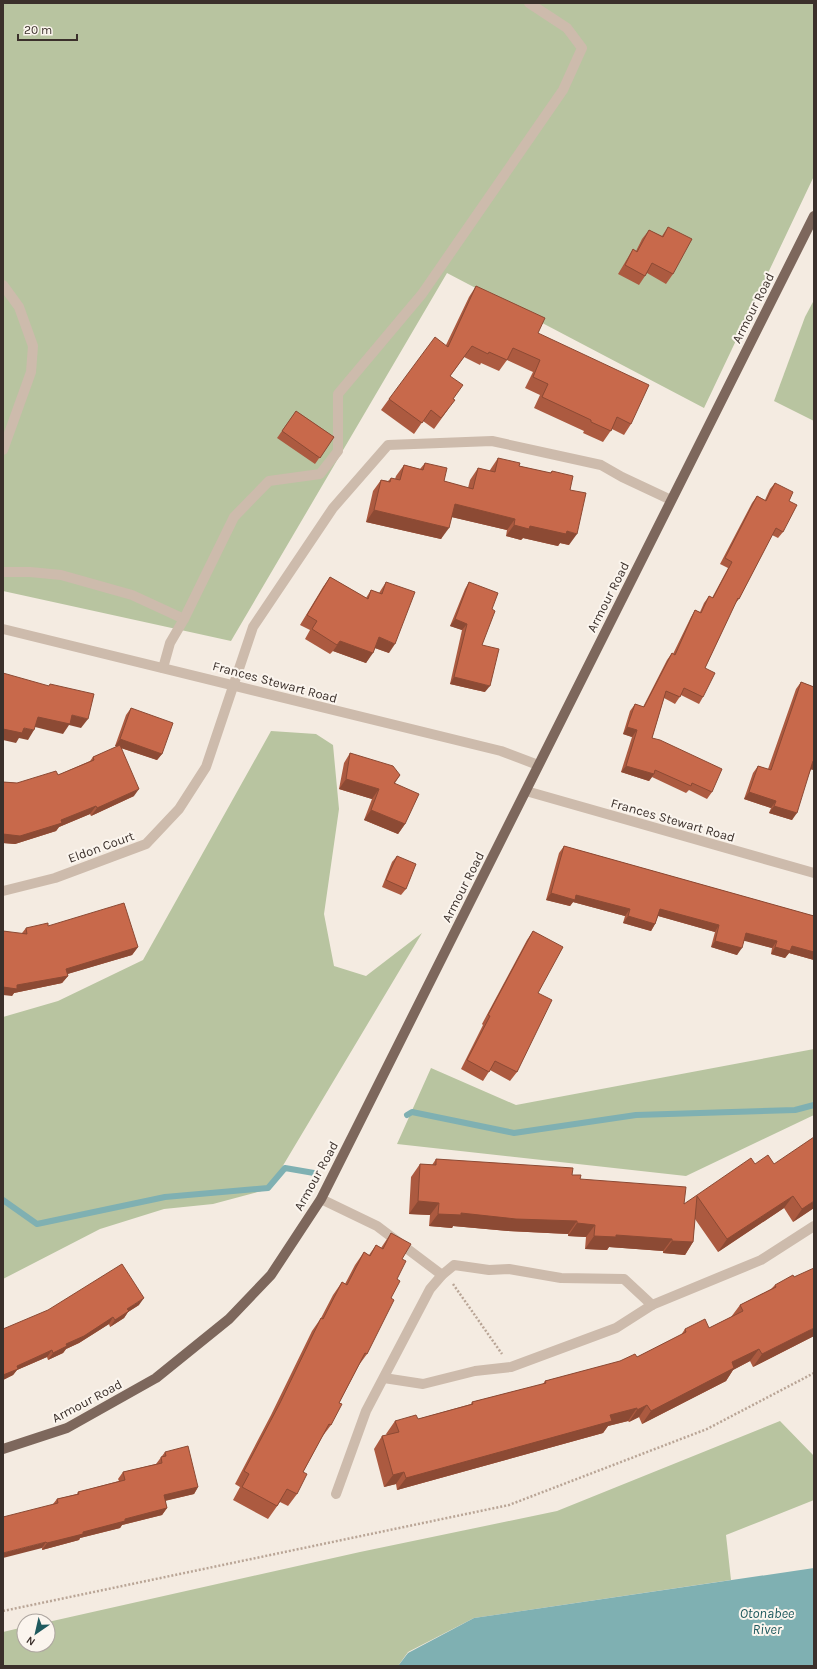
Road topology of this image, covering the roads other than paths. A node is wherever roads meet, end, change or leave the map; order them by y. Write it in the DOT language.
graph roads {
  1 [pos="529,3"];
  2 [pos="814,216"];
  3 [pos="3,285"];
  4 [pos="3,450"];
  5 [pos="671,500"];
  6 [pos="3,572"];
  7 [pos="184,619"];
  8 [pos="3,629"];
  9 [pos="163,668"];
  10 [pos="234,685"];
  11 [pos="538,765"];
  12 [pos="526,791"];
  13 [pos="814,873"];
  14 [pos="3,891"];
  15 [pos="321,1199"];
  16 [pos="814,1226"];
  17 [pos="442,1275"];
  18 [pos="652,1305"];
  19 [pos="384,1378"];
  20 [pos="3,1449"];
  21 [pos="336,1494"];
  1 -- 7 [label="street"];
  2 -- 5 [label="main road, Armour Road"];
  3 -- 4 [label="street"];
  5 -- 10 [label="street, Eldon Court"];
  5 -- 11 [label="main road, Armour Road"];
  6 -- 7 [label="street"];
  7 -- 9 [label="street"];
  8 -- 9 [label="street, Frances Stewart Road"];
  9 -- 10 [label="street, Frances Stewart Road"];
  10 -- 11 [label="street, Frances Stewart Road"];
  10 -- 14 [label="street, Eldon Court"];
  11 -- 12 [label="main road, Armour Road"];
  12 -- 13 [label="street, Frances Stewart Road"];
  12 -- 15 [label="main road, Armour Road"];
  15 -- 17 [label="street"];
  15 -- 20 [label="main road, Armour Road"];
  16 -- 18 [label="street"];
  17 -- 18 [label="street"];
  17 -- 19 [label="street"];
  18 -- 19 [label="street"];
  19 -- 21 [label="street"];
}
